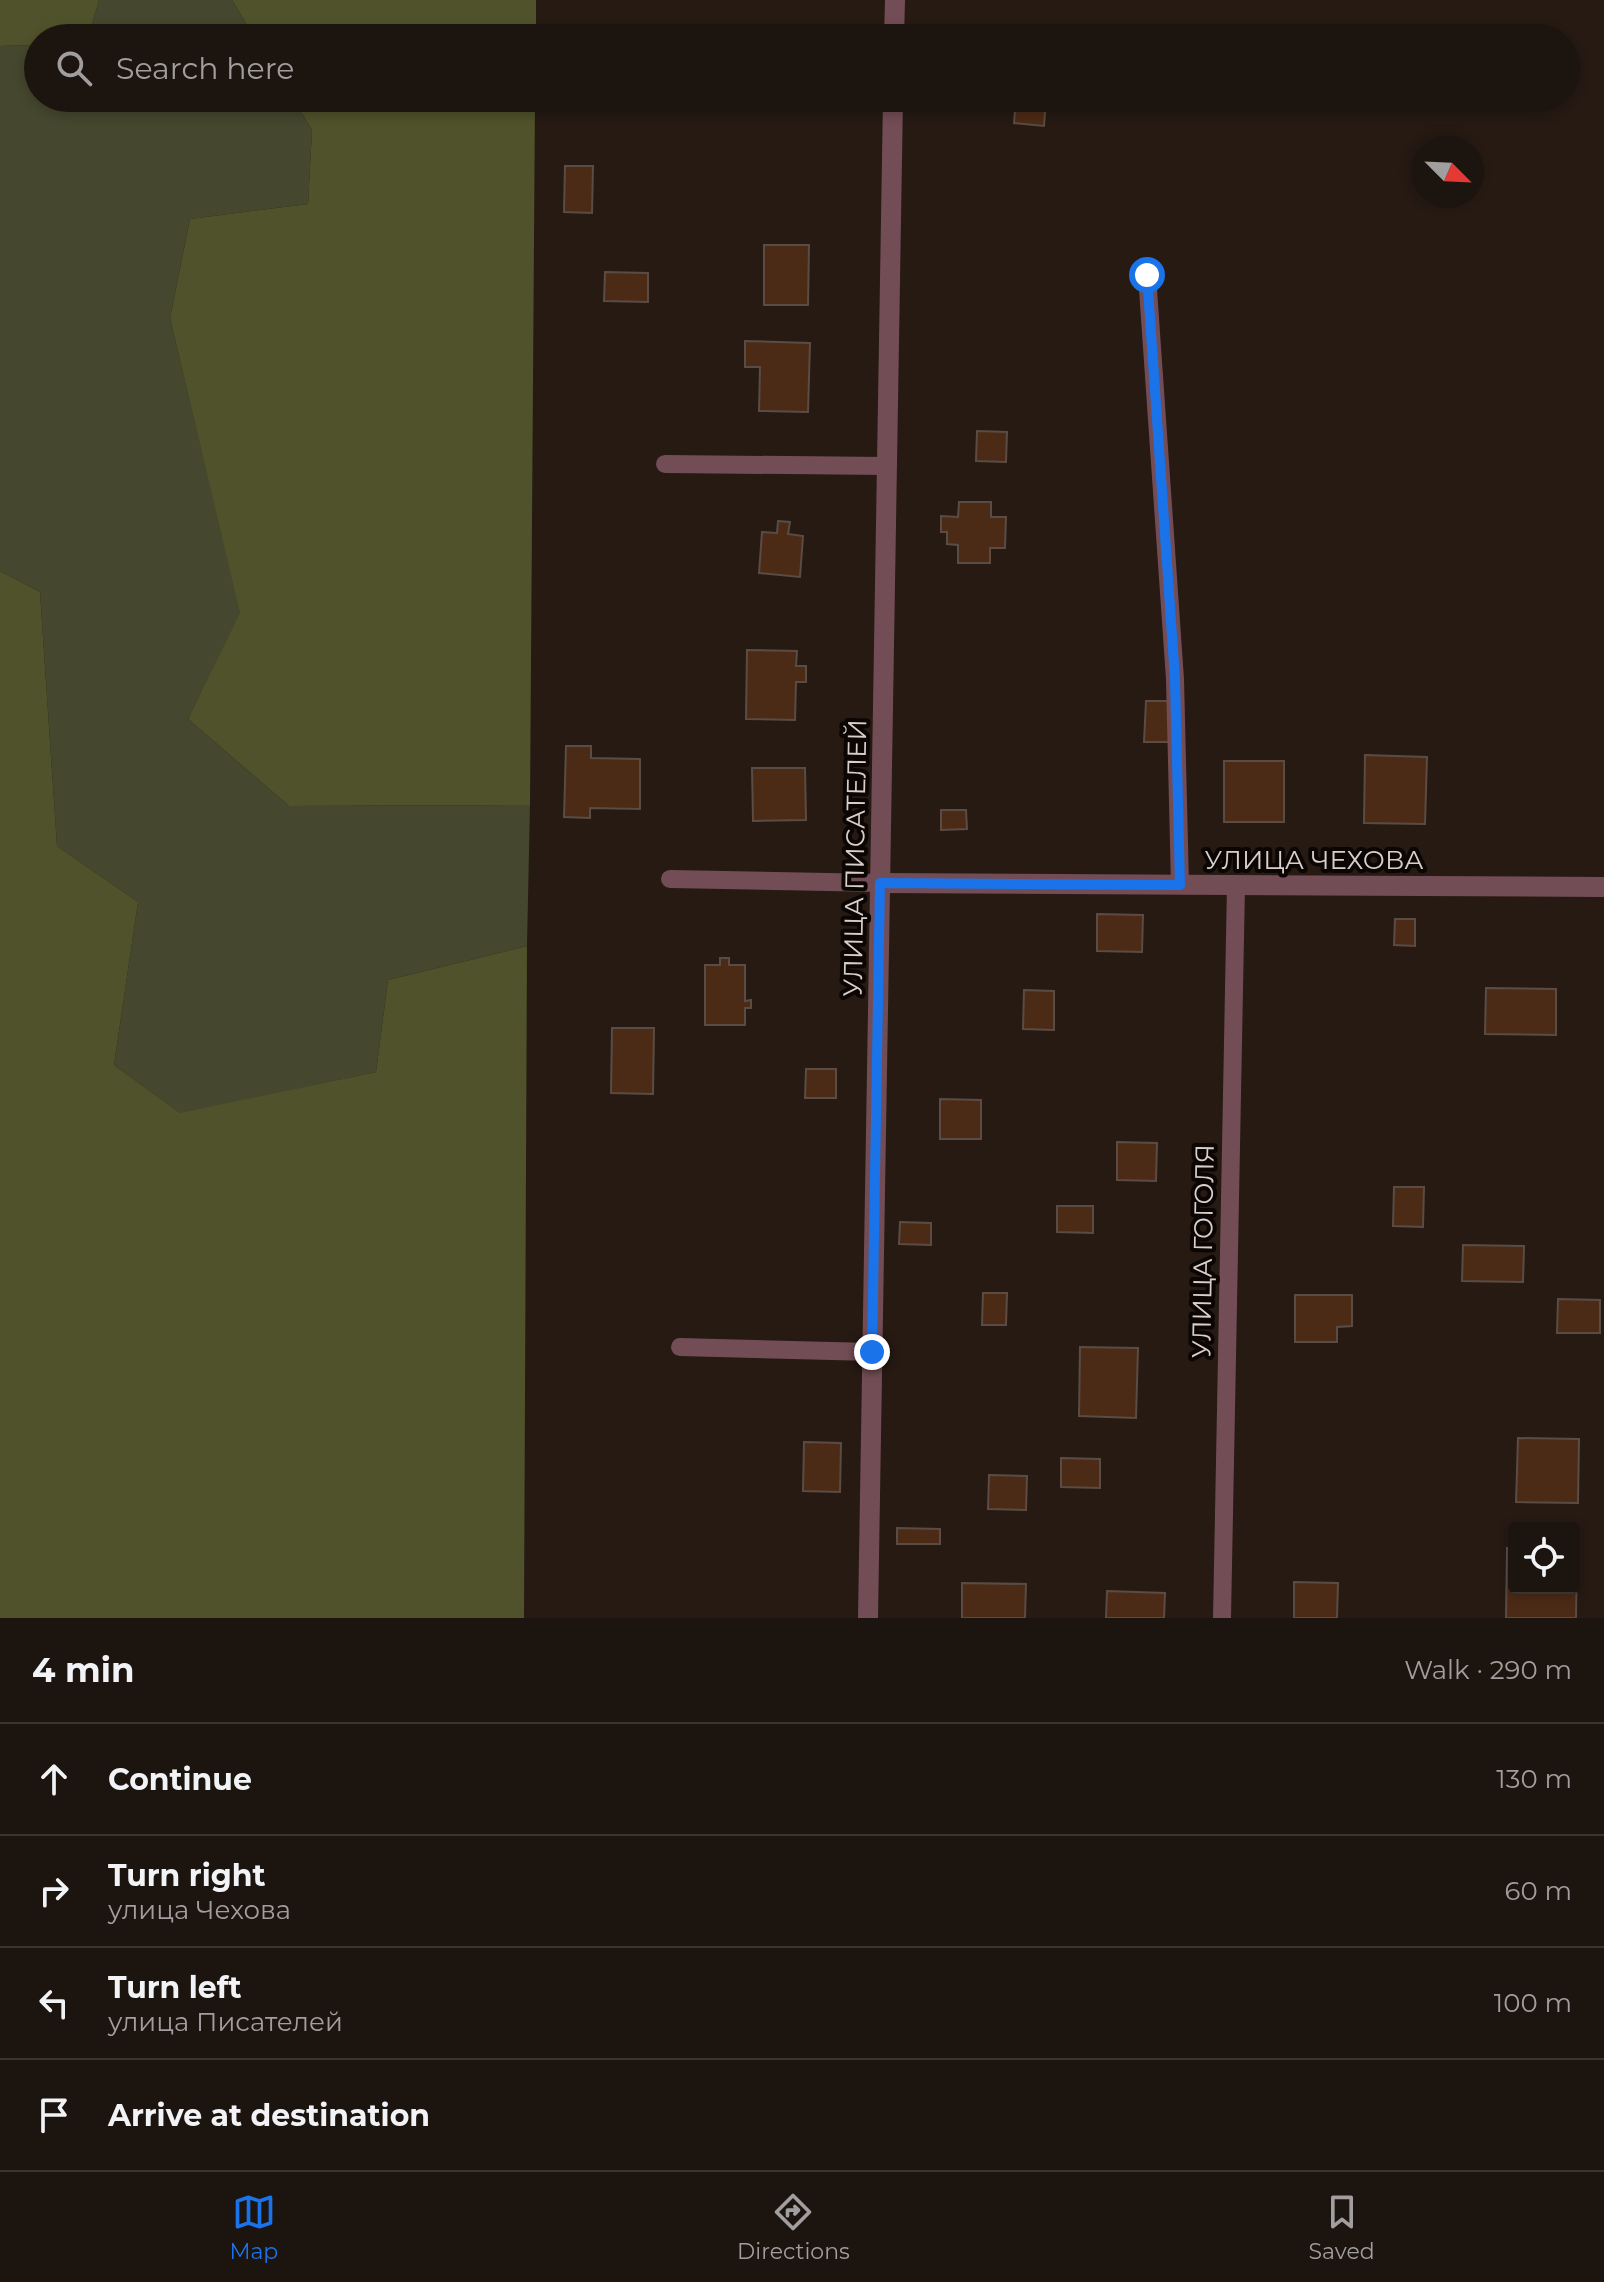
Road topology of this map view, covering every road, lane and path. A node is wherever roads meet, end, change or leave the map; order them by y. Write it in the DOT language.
graph roads {
  1 [pos="895,0"];
  2 [pos="894,24"];
  3 [pos="893,112"];
  4 [pos="1147,275"];
  5 [pos="665,464"];
  6 [pos="887,466"];
  7 [pos="670,879"];
  8 [pos="880,883"];
  9 [pos="1180,885"];
  10 [pos="1236,885"];
  11 [pos="1604,887"];
  12 [pos="680,1347"];
  13 [pos="872,1352"];
  14 [pos="868,1618"];
  15 [pos="1222,1618"];
  1 -- 2 [label="street"];
  3 -- 6 [label="street, УЛИЦА ПИСАТЕЛЕЙ"];
  4 -- 9 [label="lane"];
  5 -- 6 [label="lane"];
  6 -- 8 [label="street, УЛИЦА ПИСАТЕЛЕЙ"];
  7 -- 8 [label="lane"];
  8 -- 9 [label="street, УЛИЦА ЧЕХОВА"];
  8 -- 13 [label="street, УЛИЦА ПИСАТЕЛЕЙ"];
  9 -- 10 [label="street, УЛИЦА ЧЕХОВА"];
  10 -- 11 [label="street, УЛИЦА ЧЕХОВА"];
  10 -- 15 [label="lane, УЛИЦА ГОГОЛЯ"];
  12 -- 13 [label="lane"];
  13 -- 14 [label="street, УЛИЦА ПИСАТЕЛЕЙ"];
}
